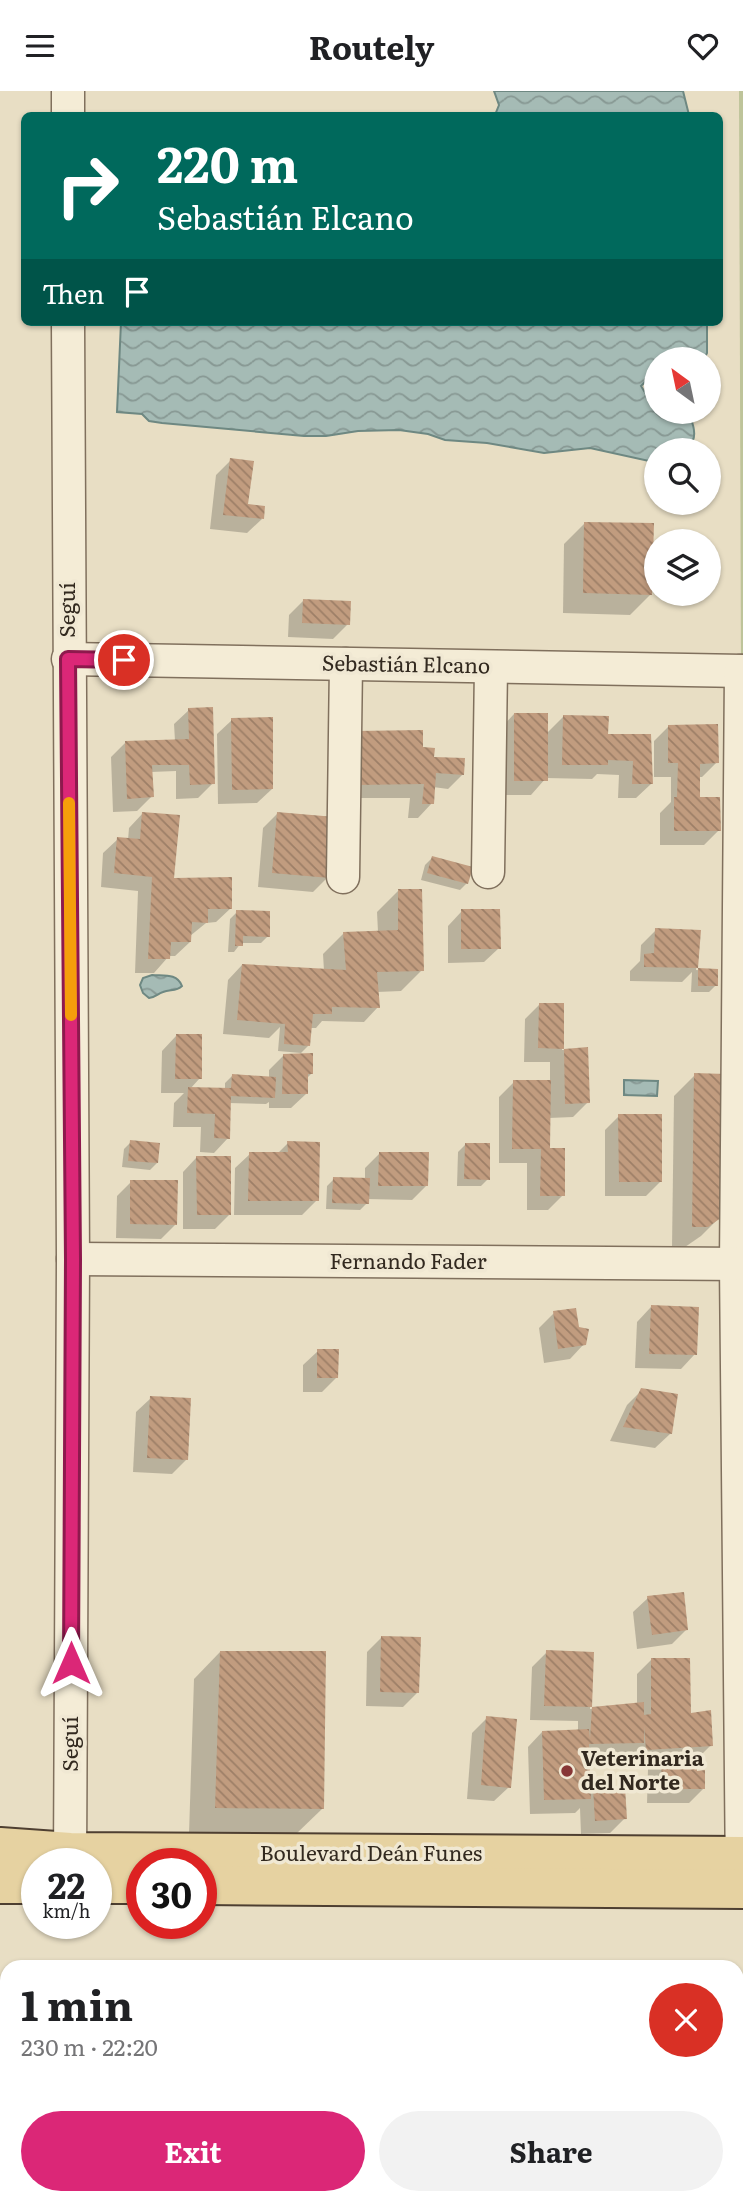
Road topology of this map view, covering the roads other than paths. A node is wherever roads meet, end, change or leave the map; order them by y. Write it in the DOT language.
graph roads {
  1 [pos="68,91"];
  2 [pos="68,112"];
  3 [pos="68,326"];
  4 [pos="68,659"];
  5 [pos="346,664"];
  6 [pos="491,667"];
  7 [pos="742,671"];
  8 [pos="488,872"];
  9 [pos="343,877"];
  10 [pos="73,1259"];
  11 [pos="739,1264"];
  12 [pos="0,1847"];
  13 [pos="70,1848"];
  14 [pos="21,1850"];
  15 [pos="112,1859"];
  16 [pos="742,1873"];
  17 [pos="0,1884"];
  18 [pos="21,1884"];
  19 [pos="217,1885"];
  1 -- 2 [label="street"];
  3 -- 4 [label="street, Seguí"];
  4 -- 5 [label="street, Sebastián Elcano"];
  4 -- 10 [label="street, Seguí"];
  5 -- 6 [label="street, Sebastián Elcano"];
  5 -- 9 [label="street"];
  6 -- 7 [label="street, Sebastián Elcano"];
  6 -- 8 [label="street"];
  7 -- 11 [label="street"];
  10 -- 11 [label="street, Fernando Fader"];
  10 -- 13 [label="street, Seguí"];
  11 -- 16 [label="street"];
  12 -- 14 [label="main road, Boulevard Deán Funes"];
  15 -- 16 [label="main road, Boulevard Deán Funes"];
  16 -- 19 [label="main road, Boulevard Deán Funes"];
  17 -- 18 [label="main road"];
}
